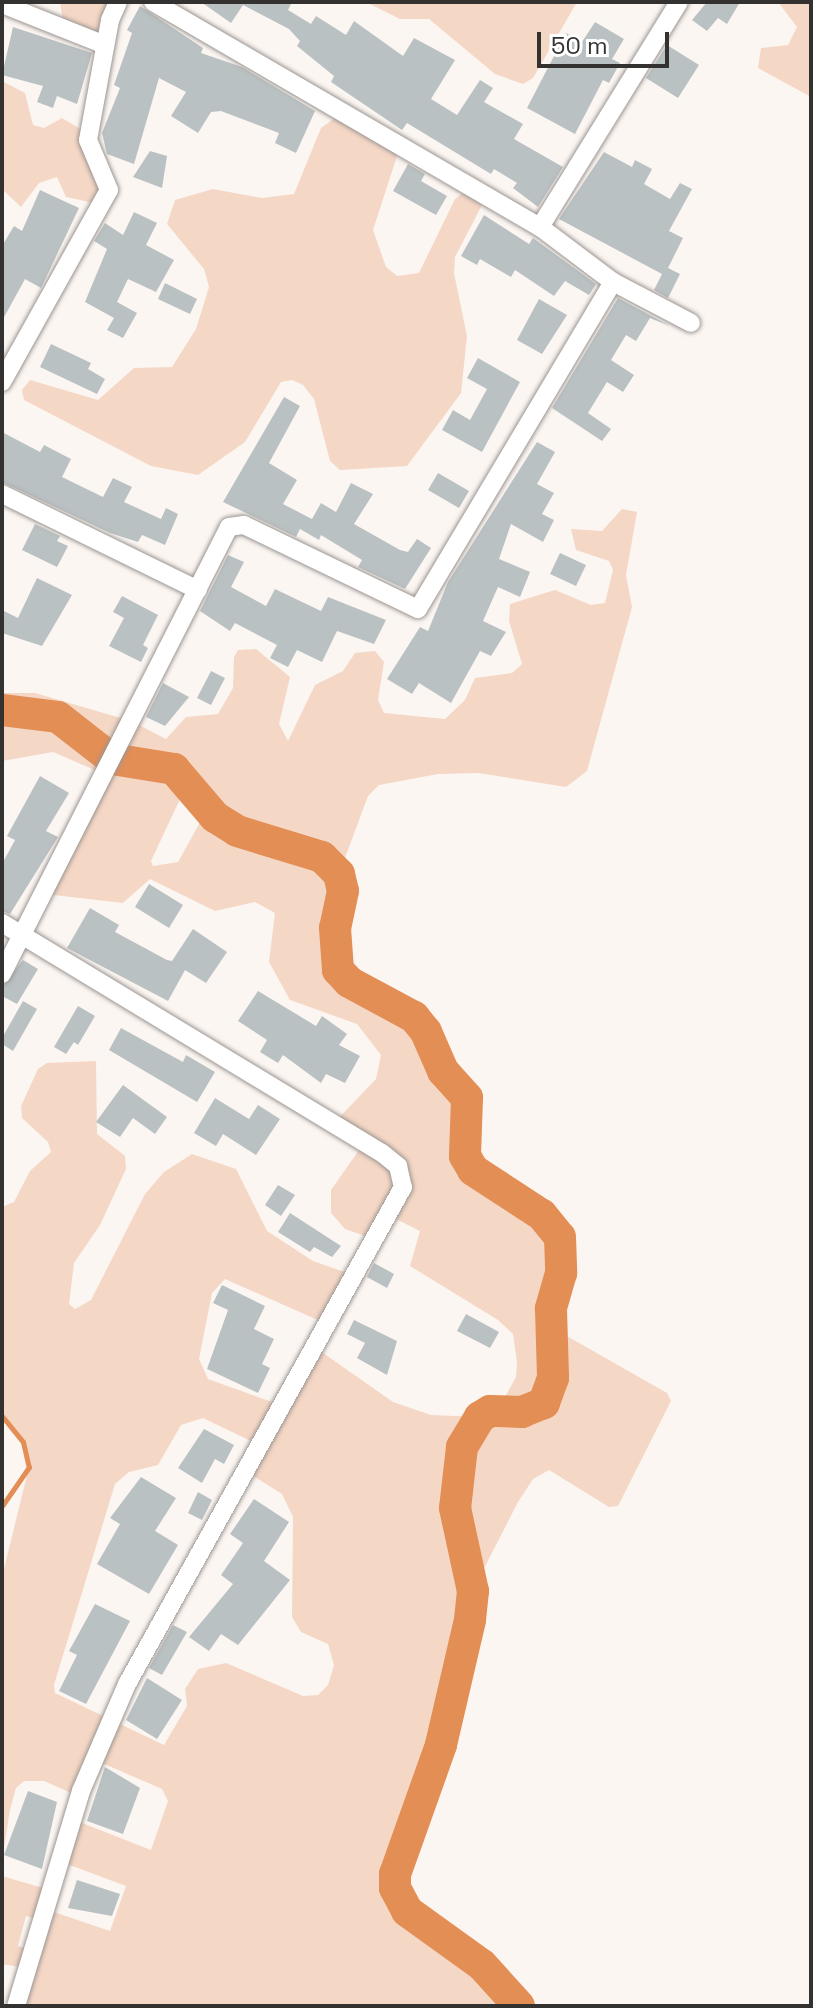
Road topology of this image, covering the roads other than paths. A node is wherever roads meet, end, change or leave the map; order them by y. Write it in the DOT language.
graph roads {
  1 [pos="118,2"];
  2 [pos="153,2"];
  3 [pos="679,2"];
  4 [pos="2,4"];
  5 [pos="105,45"];
  6 [pos="540,227"];
  7 [pos="613,282"];
  8 [pos="691,323"];
  9 [pos="2,382"];
  10 [pos="2,494"];
  11 [pos="198,590"];
  12 [pos="2,923"];
  13 [pos="24,935"];
  14 [pos="2,974"];
  15 [pos="16,2006"];
  1 -- 5 [label="street"];
  2 -- 6 [label="street"];
  3 -- 6 [label="street"];
  4 -- 5 [label="street"];
  5 -- 9 [label="street"];
  6 -- 7 [label="street"];
  7 -- 8 [label="street"];
  7 -- 11 [label="street"];
  10 -- 11 [label="street"];
  11 -- 13 [label="street"];
  12 -- 13 [label="street"];
  13 -- 14 [label="street"];
  13 -- 15 [label="street"];
}
